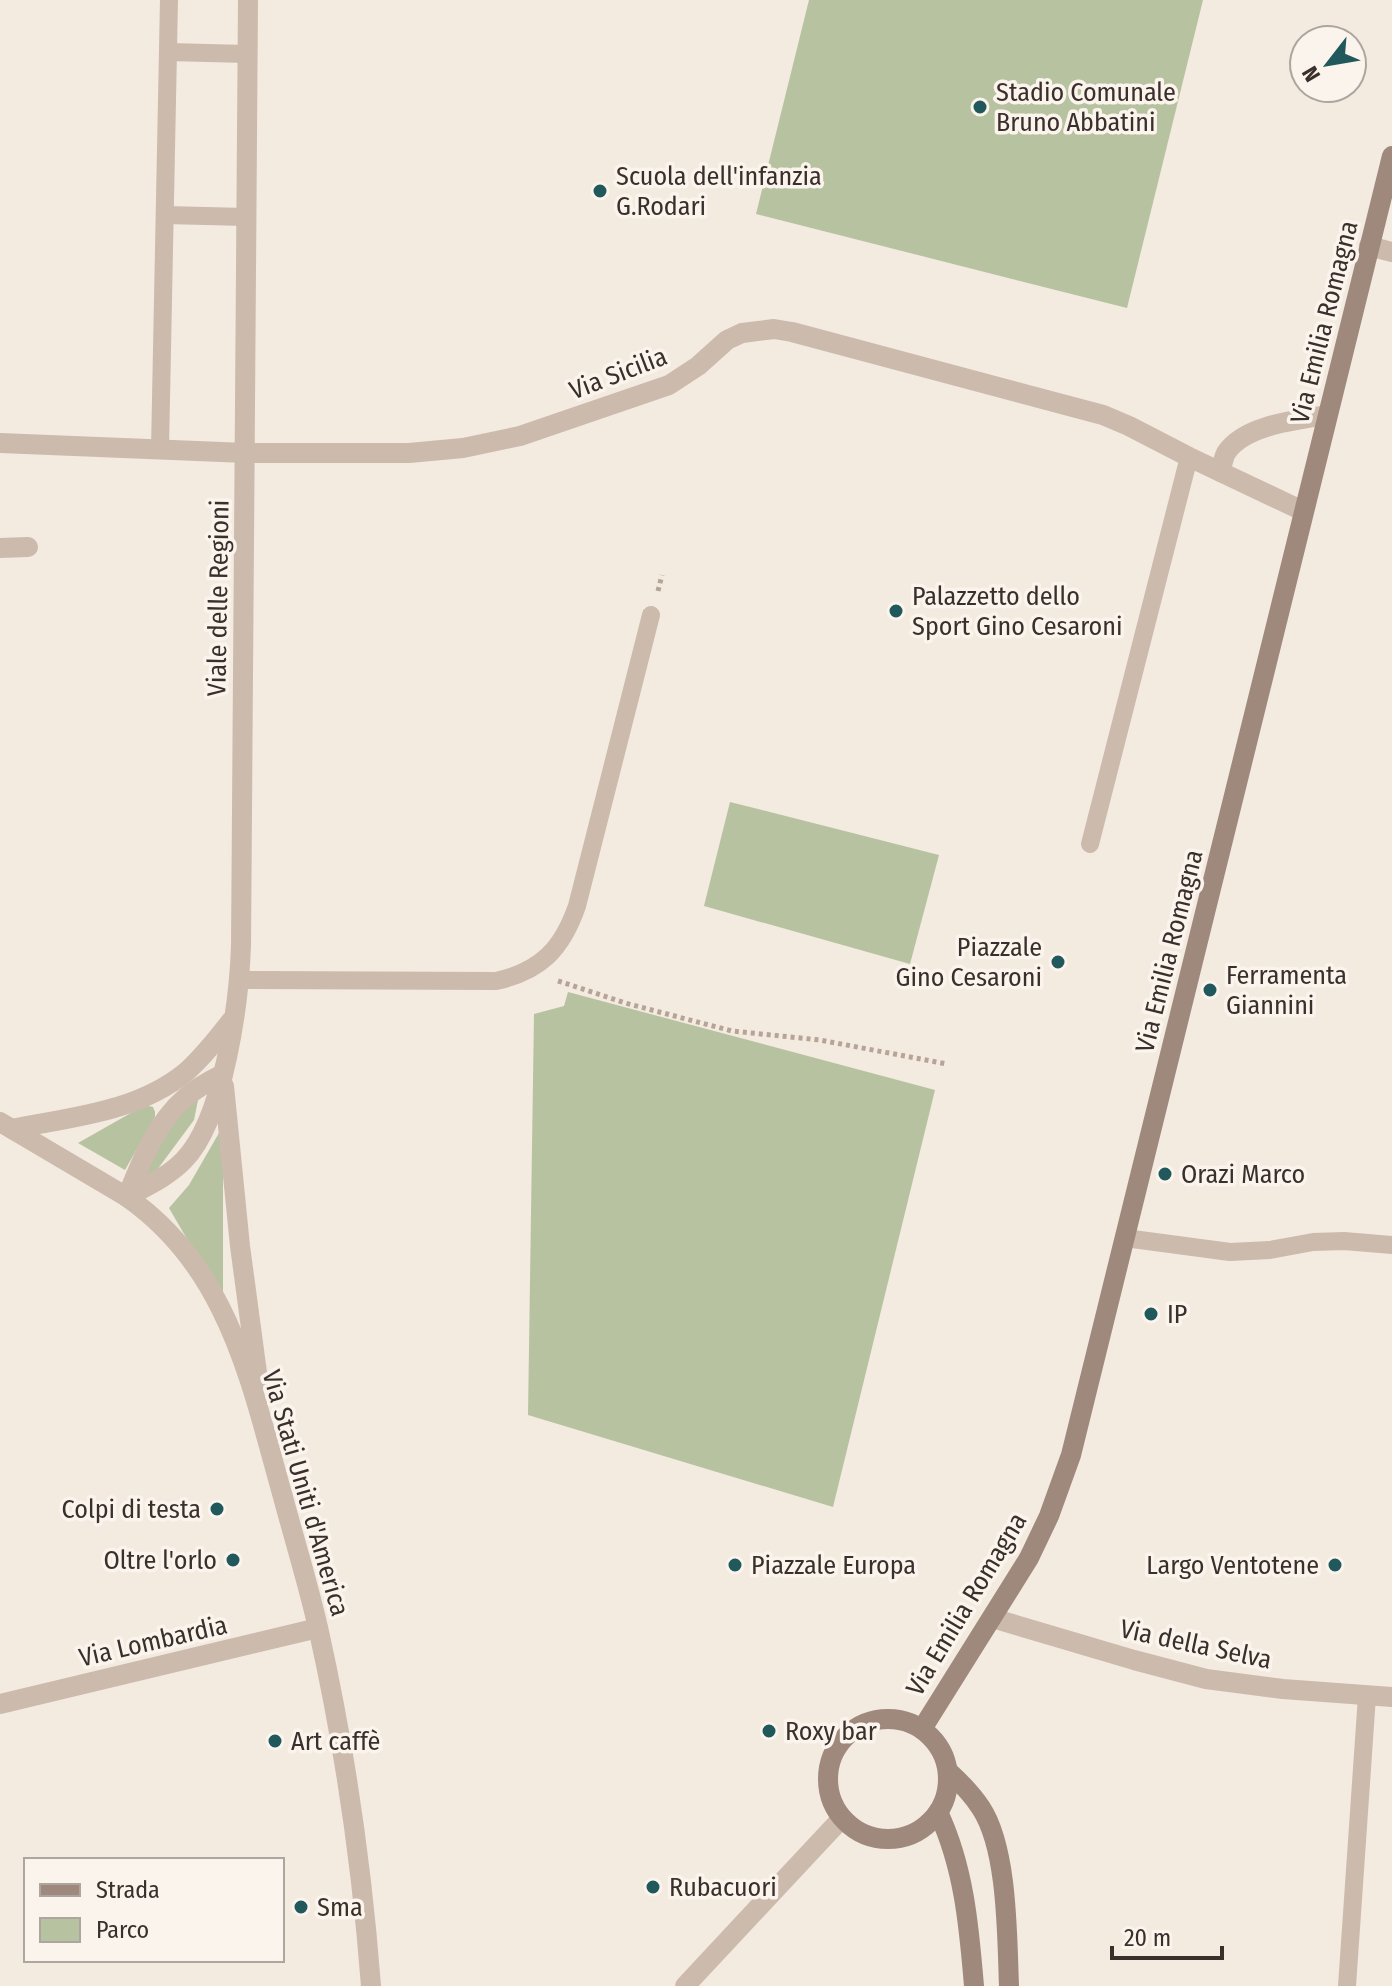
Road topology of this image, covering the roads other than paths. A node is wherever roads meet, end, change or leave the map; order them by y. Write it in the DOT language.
graph roads {
  1 [pos="169,0"];
  2 [pos="248,0"];
  3 [pos="168,52"];
  4 [pos="247,54"];
  5 [pos="1392,156"];
  6 [pos="165,215"];
  7 [pos="246,217"];
  8 [pos="1369,246"];
  9 [pos="1392,252"];
  10 [pos="1327,415"];
  11 [pos="0,443"];
  12 [pos="160,449"];
  13 [pos="246,453"];
  14 [pos="1189,457"];
  15 [pos="1221,472"];
  16 [pos="1303,511"];
  17 [pos="28,547"];
  18 [pos="0,548"];
  19 [pos="651,615"];
  20 [pos="1090,844"];
  21 [pos="239,980"];
  22 [pos="234,1018"];
  23 [pos="223,1074"];
  24 [pos="6,1126"];
  25 [pos="127,1197"];
  26 [pos="1125,1238"];
  27 [pos="1392,1245"];
  28 [pos="266,1436"];
  29 [pos="992,1618"];
  30 [pos="318,1628"];
  31 [pos="1367,1696"];
  32 [pos="1392,1697"];
  33 [pos="0,1704"];
  34 [pos="922,1729"];
  35 [pos="948,1771"];
  36 [pos="938,1812"];
  37 [pos="842,1818"];
  38 [pos="371,1986"];
  39 [pos="685,1986"];
  40 [pos="974,1986"];
  41 [pos="1009,1986"];
  42 [pos="1347,1986"];
  1 -- 3 [label="lane"];
  2 -- 4 [label="street, Viale delle Regioni"];
  3 -- 4 [label="lane"];
  3 -- 6 [label="lane"];
  4 -- 7 [label="street, Viale delle Regioni"];
  5 -- 8 [label="main road, Via Emilia Romagna"];
  6 -- 7 [label="lane"];
  6 -- 12 [label="lane"];
  7 -- 13 [label="street, Viale delle Regioni"];
  8 -- 9 [label="street"];
  8 -- 10 [label="main road, Via Emilia Romagna"];
  10 -- 15 [label="street"];
  10 -- 16 [label="main road, Via Emilia Romagna"];
  11 -- 12 [label="street, Via Sicilia"];
  12 -- 13 [label="street, Via Sicilia"];
  13 -- 14 [label="street, Via Sicilia"];
  13 -- 21 [label="street, Viale delle Regioni"];
  14 -- 15 [label="street, Via Sicilia"];
  14 -- 20 [label="lane"];
  15 -- 16 [label="street, Via Sicilia"];
  16 -- 26 [label="main road, Via Emilia Romagna"];
  17 -- 18 [label="street"];
  19 -- 21 [label="lane"];
  21 -- 22 [label="street, Viale delle Regioni"];
  22 -- 23 [label="street, Viale delle Regioni"];
  22 -- 24 [label="street"];
  23 -- 25 [label="street"];
  23 -- 25 [label="street, Viale delle Regioni"];
  23 -- 28 [label="street, Viale delle Regioni"];
  24 -- 25 [label="street, Via Stati Uniti d'America"];
  25 -- 28 [label="street, Via Stati Uniti d'America"];
  26 -- 27 [label="lane"];
  26 -- 29 [label="main road, Via Emilia Romagna"];
  28 -- 30 [label="street, Via Stati Uniti d'America"];
  29 -- 31 [label="street, Via della Selva"];
  29 -- 34 [label="main road, Via Emilia Romagna"];
  30 -- 33 [label="street, Via Lombardia"];
  30 -- 38 [label="street, Via Stati Uniti d'America"];
  31 -- 32 [label="street, Via della Selva"];
  31 -- 42 [label="lane"];
  34 -- 35 [label="main road"];
  34 -- 37 [label="main road"];
  35 -- 36 [label="main road"];
  35 -- 41 [label="main road"];
  36 -- 37 [label="main road"];
  36 -- 40 [label="main road"];
  37 -- 39 [label="street"];
}
